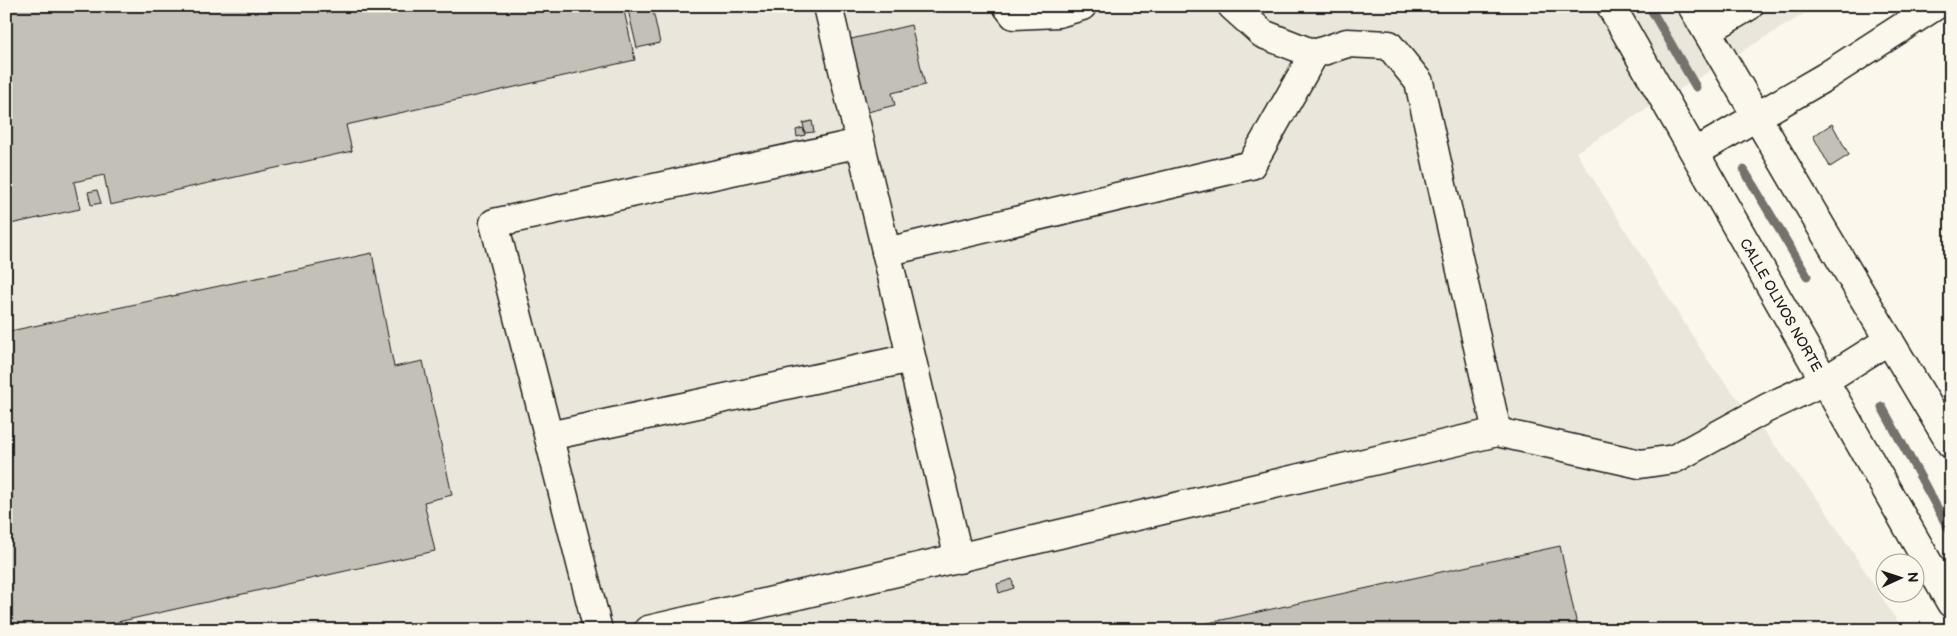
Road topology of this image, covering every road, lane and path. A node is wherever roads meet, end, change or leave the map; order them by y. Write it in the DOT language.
graph roads {
  1 [pos="828,6"];
  2 [pos="1008,6"];
  3 [pos="1082,6"];
  4 [pos="1232,6"];
  5 [pos="1611,6"];
  6 [pos="1692,6"];
  7 [pos="1750,6"];
  8 [pos="1935,6"];
  9 [pos="1707,31"];
  10 [pos="1314,54"];
  11 [pos="1757,117"];
  12 [pos="860,143"];
  13 [pos="1696,152"];
  14 [pos="886,252"];
  15 [pos="1889,340"];
  16 [pos="911,358"];
  17 [pos="1824,381"];
  18 [pos="1496,432"];
  19 [pos="549,436"];
  20 [pos="1951,444"];
  21 [pos="959,559"];
  22 [pos="1951,603"];
  23 [pos="598,630"];
  24 [pos="648,630"];
  1 -- 12 [label="main road"];
  2 -- 3 [label="main road"];
  4 -- 10 [label="main road"];
  5 -- 13 [label="main road, CALLE OLIVOS NORTE"];
  6 -- 9 [label="main road"];
  7 -- 9 [label="main road"];
  8 -- 11 [label="main road"];
  9 -- 11 [label="main road"];
  10 -- 14 [label="main road"];
  10 -- 18 [label="main road"];
  11 -- 13 [label="main road"];
  11 -- 15 [label="main road"];
  12 -- 14 [label="main road"];
  12 -- 19 [label="main road"];
  13 -- 17 [label="main road, CALLE OLIVOS NORTE"];
  14 -- 16 [label="main road"];
  15 -- 17 [label="main road"];
  15 -- 20 [label="main road"];
  16 -- 19 [label="main road"];
  16 -- 21 [label="main road"];
  17 -- 18 [label="main road"];
  17 -- 22 [label="main road, CALLE OLIVOS NORTE"];
  18 -- 21 [label="main road"];
  19 -- 23 [label="main road"];
  21 -- 24 [label="main road"];
}
